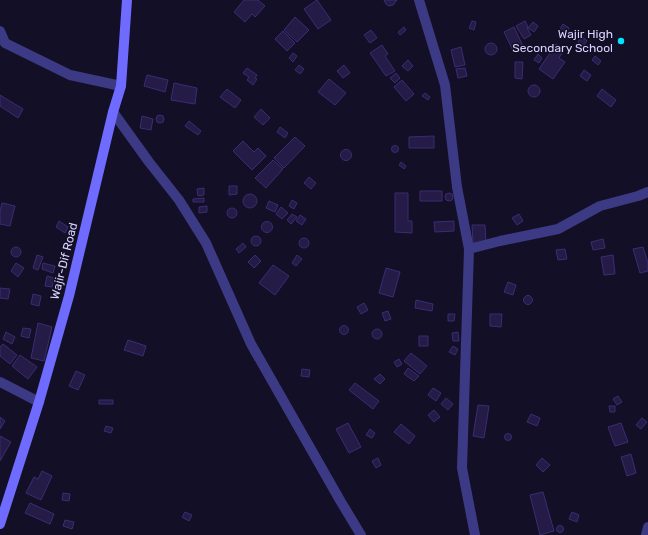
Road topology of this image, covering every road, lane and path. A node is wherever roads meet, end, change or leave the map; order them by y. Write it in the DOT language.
graph roads {
  1 [pos="127,0"];
  2 [pos="419,0"];
  3 [pos="0,31"];
  4 [pos="121,86"];
  5 [pos="113,112"];
  6 [pos="648,192"];
  7 [pos="469,249"];
  8 [pos="0,382"];
  9 [pos="39,402"];
  10 [pos="0,524"];
  11 [pos="648,527"];
  12 [pos="361,535"];
  13 [pos="475,535"];
  14 [pos="646,535"];
  1 -- 4 [label="main road, Wajir-Dif Road"];
  2 -- 7 [label="street"];
  3 -- 4 [label="street"];
  4 -- 5 [label="main road, Wajir-Dif Road"];
  5 -- 9 [label="main road, Wajir-Dif Road"];
  5 -- 12 [label="street"];
  6 -- 7 [label="street"];
  7 -- 13 [label="street"];
  8 -- 9 [label="street"];
  9 -- 10 [label="main road, Wajir-Dif Road"];
  11 -- 14 [label="street"];
}
